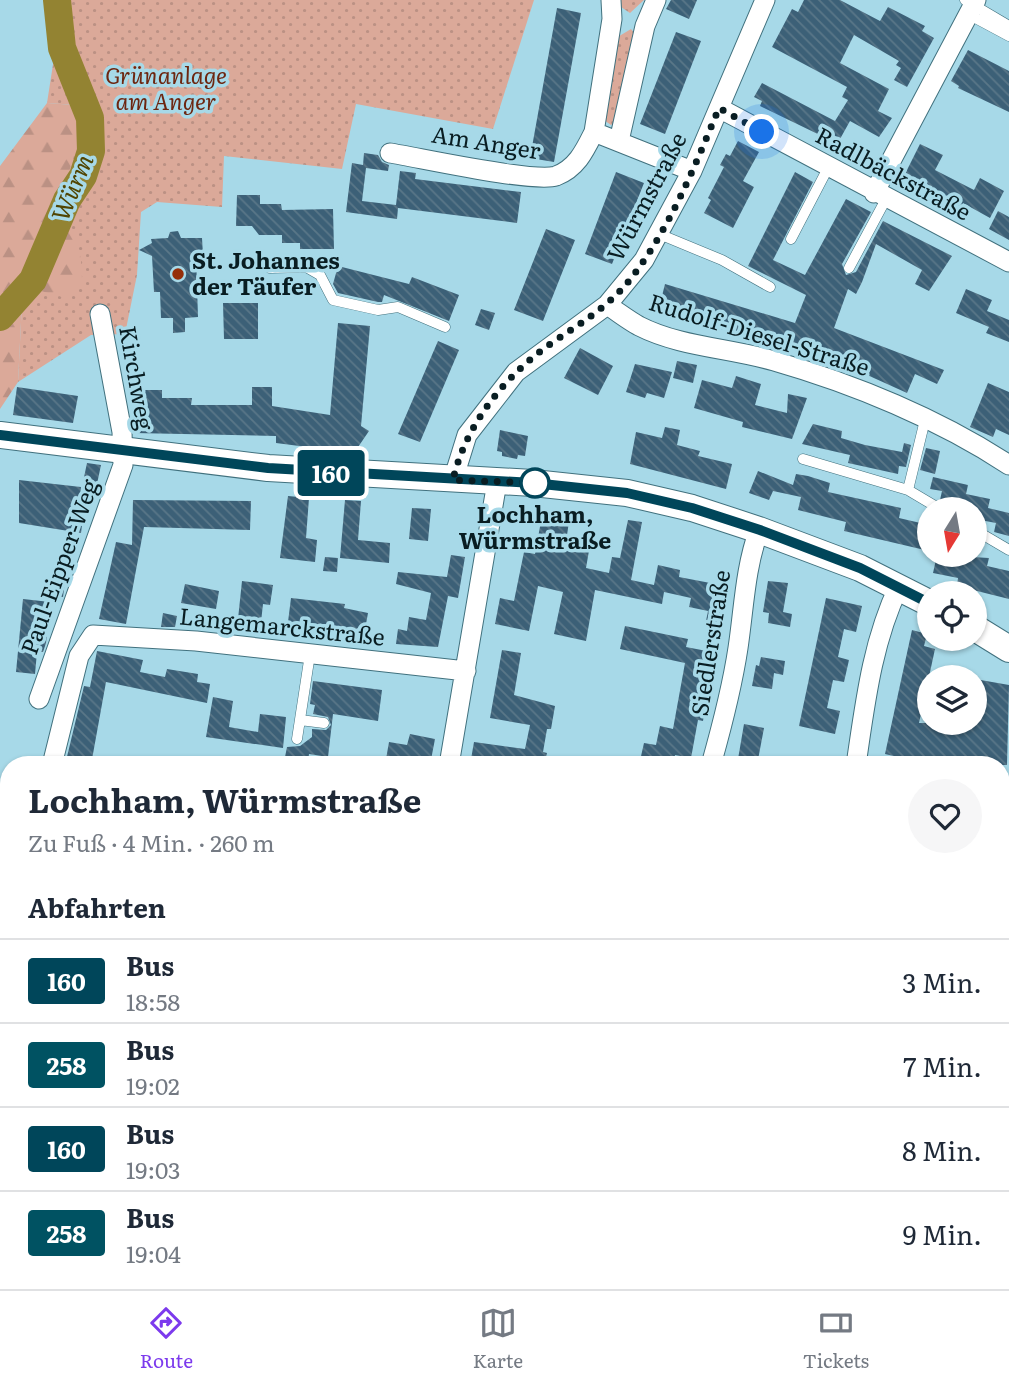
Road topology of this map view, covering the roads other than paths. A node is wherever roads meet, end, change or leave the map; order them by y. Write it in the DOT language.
graph roads {
  1 [pos="656,0"];
  2 [pos="765,0"];
  3 [pos="970,5"];
  4 [pos="611,9"];
  5 [pos="645,26"];
  6 [pos="1009,26"];
  7 [pos="1009,36"];
  8 [pos="719,108"];
  9 [pos="594,132"];
  10 [pos="619,141"];
  11 [pos="390,153"];
  12 [pos="828,168"];
  13 [pos="692,171"];
  14 [pos="880,196"];
  15 [pos="659,234"];
  16 [pos="791,239"];
  17 [pos="1009,262"];
  18 [pos="270,268"];
  19 [pos="849,268"];
  20 [pos="771,288"];
  21 [pos="607,305"];
  22 [pos="100,314"];
  23 [pos="444,327"];
  24 [pos="925,420"];
  25 [pos="0,435"];
  26 [pos="123,452"];
  27 [pos="803,459"];
  28 [pos="1009,465"];
  29 [pos="453,480"];
  30 [pos="497,482"];
  31 [pos="908,490"];
  32 [pos="920,497"];
  33 [pos="760,530"];
  34 [pos="987,537"];
  35 [pos="1009,550"];
  36 [pos="900,586"];
  37 [pos="917,596"];
  38 [pos="987,635"];
  39 [pos="1009,649"];
  40 [pos="310,654"];
  41 [pos="466,671"];
  42 [pos="39,699"];
  43 [pos="300,720"];
  44 [pos="324,723"];
  45 [pos="297,739"];
  46 [pos="54,756"];
  47 [pos="451,756"];
  48 [pos="714,756"];
  49 [pos="857,756"];
  1 -- 5 [label="street"];
  2 -- 8 [label="street, Würmstraße"];
  3 -- 6 [label="lane"];
  3 -- 7 [label="lane"];
  3 -- 14 [label="street"];
  4 -- 5 [label="street, Am Anger"];
  4 -- 9 [label="street, Am Anger"];
  5 -- 10 [label="street"];
  8 -- 12 [label="street, Radlbäckstraße"];
  8 -- 13 [label="street, Würmstraße"];
  9 -- 10 [label="street"];
  9 -- 11 [label="street, Am Anger"];
  10 -- 13 [label="street"];
  12 -- 14 [label="street, Radlbäckstraße"];
  12 -- 16 [label="lane"];
  13 -- 15 [label="street, Würmstraße"];
  14 -- 17 [label="street, Radlbäckstraße"];
  14 -- 19 [label="lane"];
  15 -- 20 [label="lane"];
  15 -- 21 [label="street, Würmstraße"];
  18 -- 23 [label="lane"];
  21 -- 24 [label="street, Rudolf-Diesel-Straße"];
  21 -- 29 [label="street, Würmstraße"];
  22 -- 26 [label="street, Kirchweg"];
  24 -- 28 [label="street, Rudolf-Diesel-Straße"];
  24 -- 31 [label="lane"];
  25 -- 26 [label="street"];
  26 -- 29 [label="street"];
  26 -- 42 [label="street, Paul-Eipper-Weg"];
  27 -- 31 [label="lane"];
  29 -- 30 [label="street"];
  30 -- 33 [label="street"];
  30 -- 41 [label="street"];
  31 -- 32 [label="lane"];
  33 -- 36 [label="street"];
  33 -- 48 [label="street, Siedlerstraße"];
  34 -- 35 [label="lane"];
  36 -- 37 [label="street"];
  36 -- 49 [label="street"];
  38 -- 39 [label="street"];
  40 -- 41 [label="street, Langemarckstraße"];
  40 -- 43 [label="lane"];
  40 -- 46 [label="street, Langemarckstraße"];
  41 -- 47 [label="street"];
  43 -- 44 [label="lane"];
  43 -- 45 [label="lane"];
}
